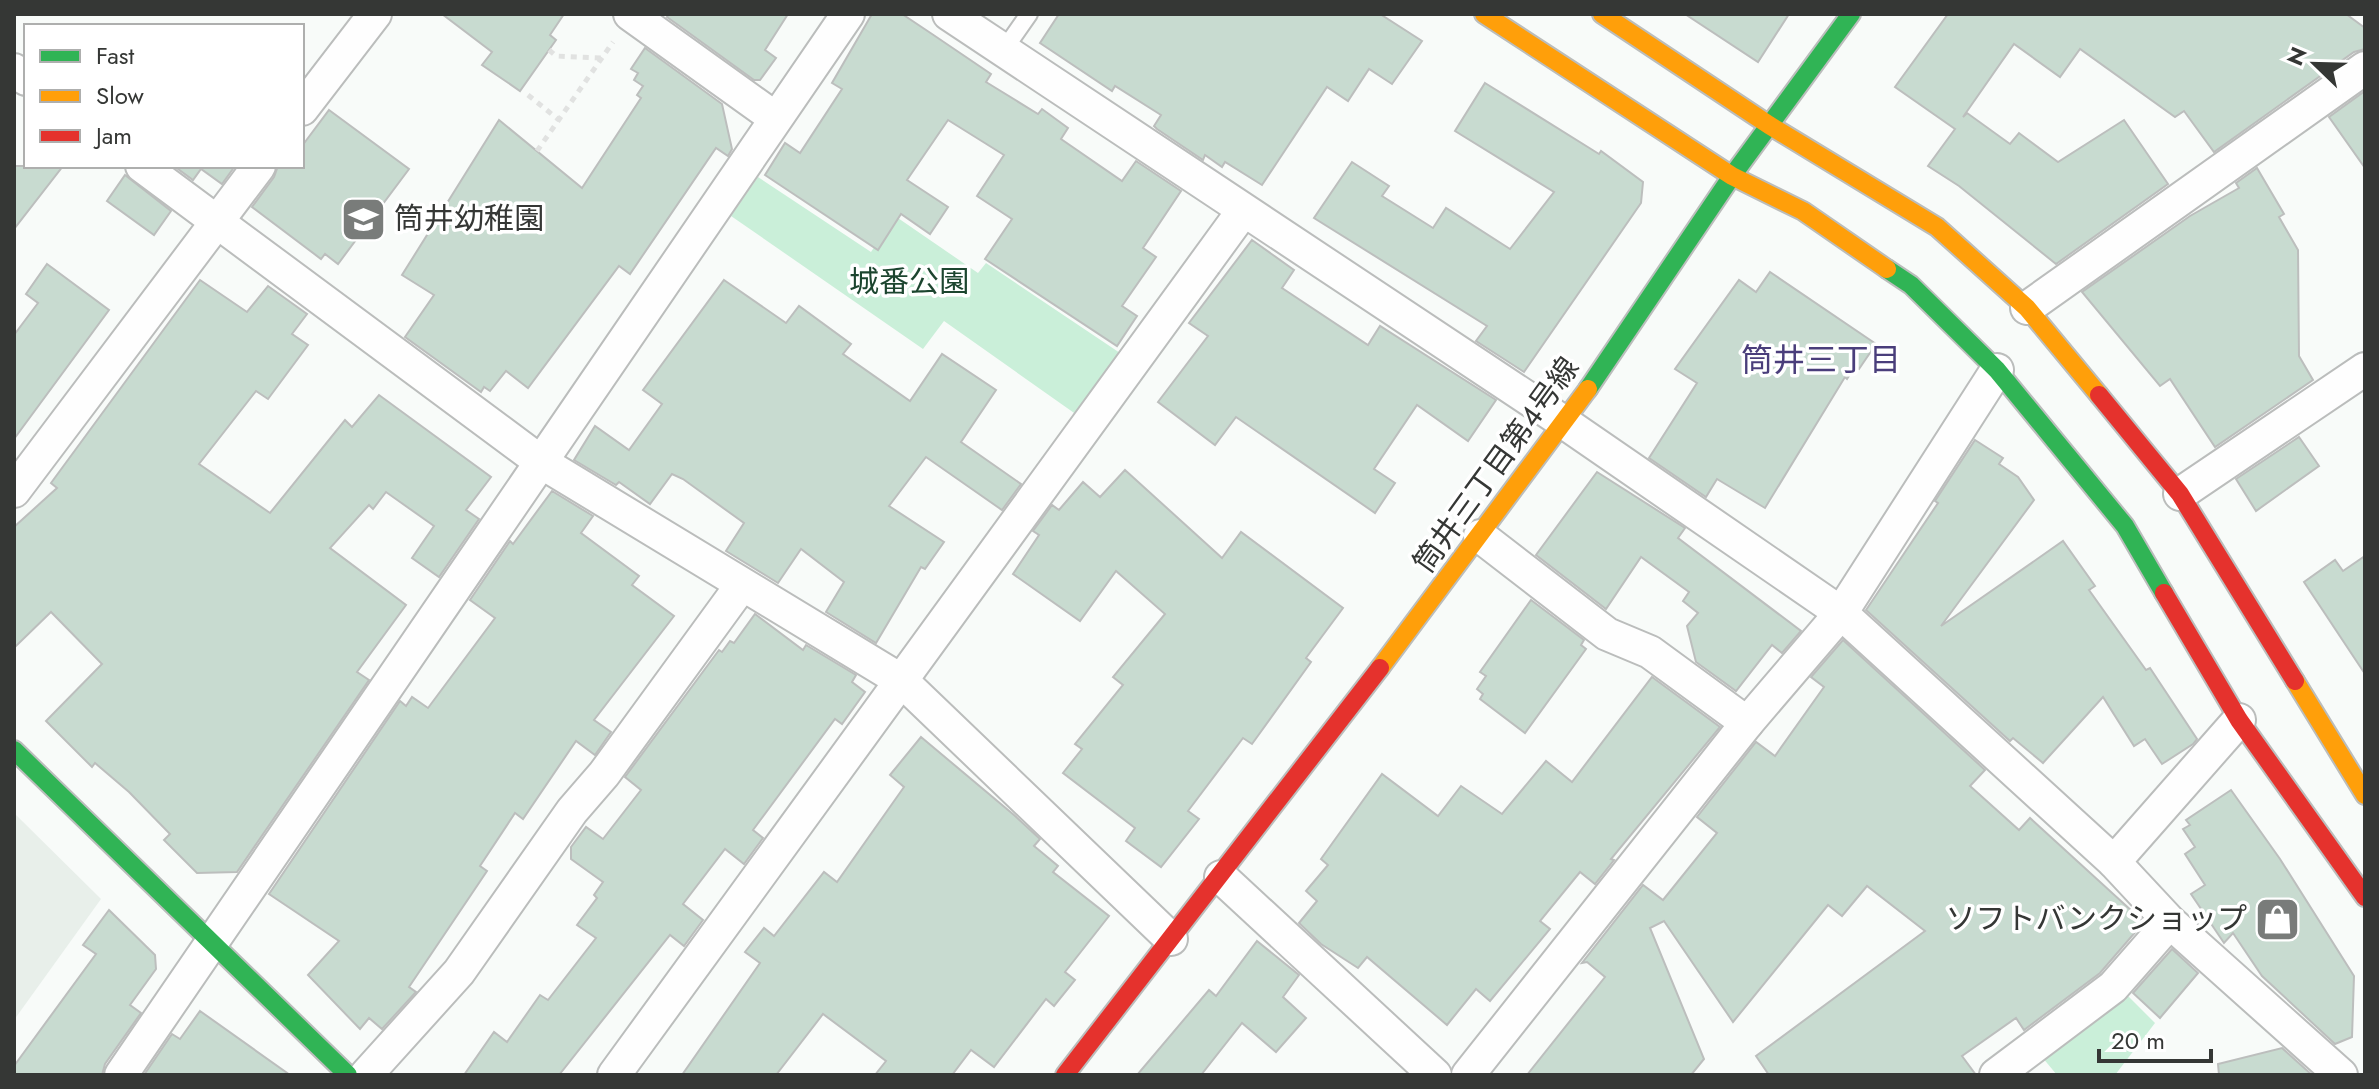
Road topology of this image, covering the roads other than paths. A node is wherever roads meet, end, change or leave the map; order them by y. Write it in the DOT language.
graph roads {
  1 [pos="375,14"];
  2 [pos="631,14"];
  3 [pos="848,14"];
  4 [pos="949,14"];
  5 [pos="1029,14"];
  6 [pos="1484,14"];
  7 [pos="1602,14"];
  8 [pos="1851,14"];
  9 [pos="1003,51"];
  10 [pos="2365,68"];
  11 [pos="304,106"];
  12 [pos="775,118"];
  13 [pos="1769,125"];
  14 [pos="145,168"];
  15 [pos="257,168"];
  16 [pos="1732,176"];
  17 [pos="1243,211"];
  18 [pos="216,221"];
  19 [pos="2027,308"];
  20 [pos="1997,370"];
  21 [pos="2364,371"];
  22 [pos="1565,423"];
  23 [pos="541,462"];
  24 [pos="14,491"];
  25 [pos="2180,494"];
  26 [pos="1480,536"];
  27 [pos="741,586"];
  28 [pos="1841,613"];
  29 [pos="902,681"];
  30 [pos="2239,720"];
  31 [pos="1747,723"];
  32 [pos="14,750"];
  33 [pos="2365,795"];
  34 [pos="2114,862"];
  35 [pos="1221,877"];
  36 [pos="2365,897"];
  37 [pos="2170,922"];
  38 [pos="1171,939"];
  39 [pos="211,944"];
  40 [pos="121,1075"];
  41 [pos="348,1075"];
  42 [pos="366,1075"];
  43 [pos="614,1075"];
  44 [pos="1065,1075"];
  45 [pos="1435,1075"];
  46 [pos="1468,1075"];
  47 [pos="1996,1075"];
  48 [pos="2341,1075"];
  1 -- 11 [label="street"];
  2 -- 12 [label="street"];
  3 -- 12 [label="street"];
  4 -- 9 [label="street"];
  5 -- 9 [label="lane"];
  6 -- 16 [label="street"];
  7 -- 13 [label="street"];
  8 -- 13 [label="street, 筒井三丁目第4号線"];
  9 -- 17 [label="street"];
  10 -- 19 [label="street"];
  12 -- 23 [label="street"];
  13 -- 16 [label="street, 筒井三丁目第4号線"];
  13 -- 19 [label="street"];
  14 -- 18 [label="street"];
  15 -- 18 [label="street"];
  16 -- 20 [label="street"];
  16 -- 22 [label="street, 筒井三丁目第4号線"];
  17 -- 22 [label="street"];
  17 -- 29 [label="street"];
  18 -- 23 [label="street"];
  18 -- 24 [label="street"];
  19 -- 25 [label="street"];
  20 -- 28 [label="street"];
  20 -- 30 [label="street"];
  21 -- 25 [label="street"];
  22 -- 26 [label="street, 筒井三丁目第4号線"];
  22 -- 28 [label="street"];
  23 -- 27 [label="street"];
  23 -- 39 [label="street"];
  25 -- 33 [label="street"];
  26 -- 31 [label="street"];
  26 -- 35 [label="street, 筒井三丁目第4号線"];
  27 -- 29 [label="street"];
  27 -- 42 [label="street"];
  28 -- 31 [label="street"];
  28 -- 34 [label="street"];
  29 -- 38 [label="street"];
  29 -- 43 [label="street"];
  30 -- 34 [label="street"];
  30 -- 36 [label="street"];
  31 -- 46 [label="street"];
  32 -- 39 [label="street"];
  34 -- 37 [label="street"];
  35 -- 38 [label="street, 筒井三丁目第4号線"];
  35 -- 45 [label="street"];
  37 -- 47 [label="street"];
  37 -- 48 [label="street"];
  38 -- 44 [label="street, 筒井三丁目第4号線"];
  39 -- 40 [label="street"];
  39 -- 41 [label="street"];
}
